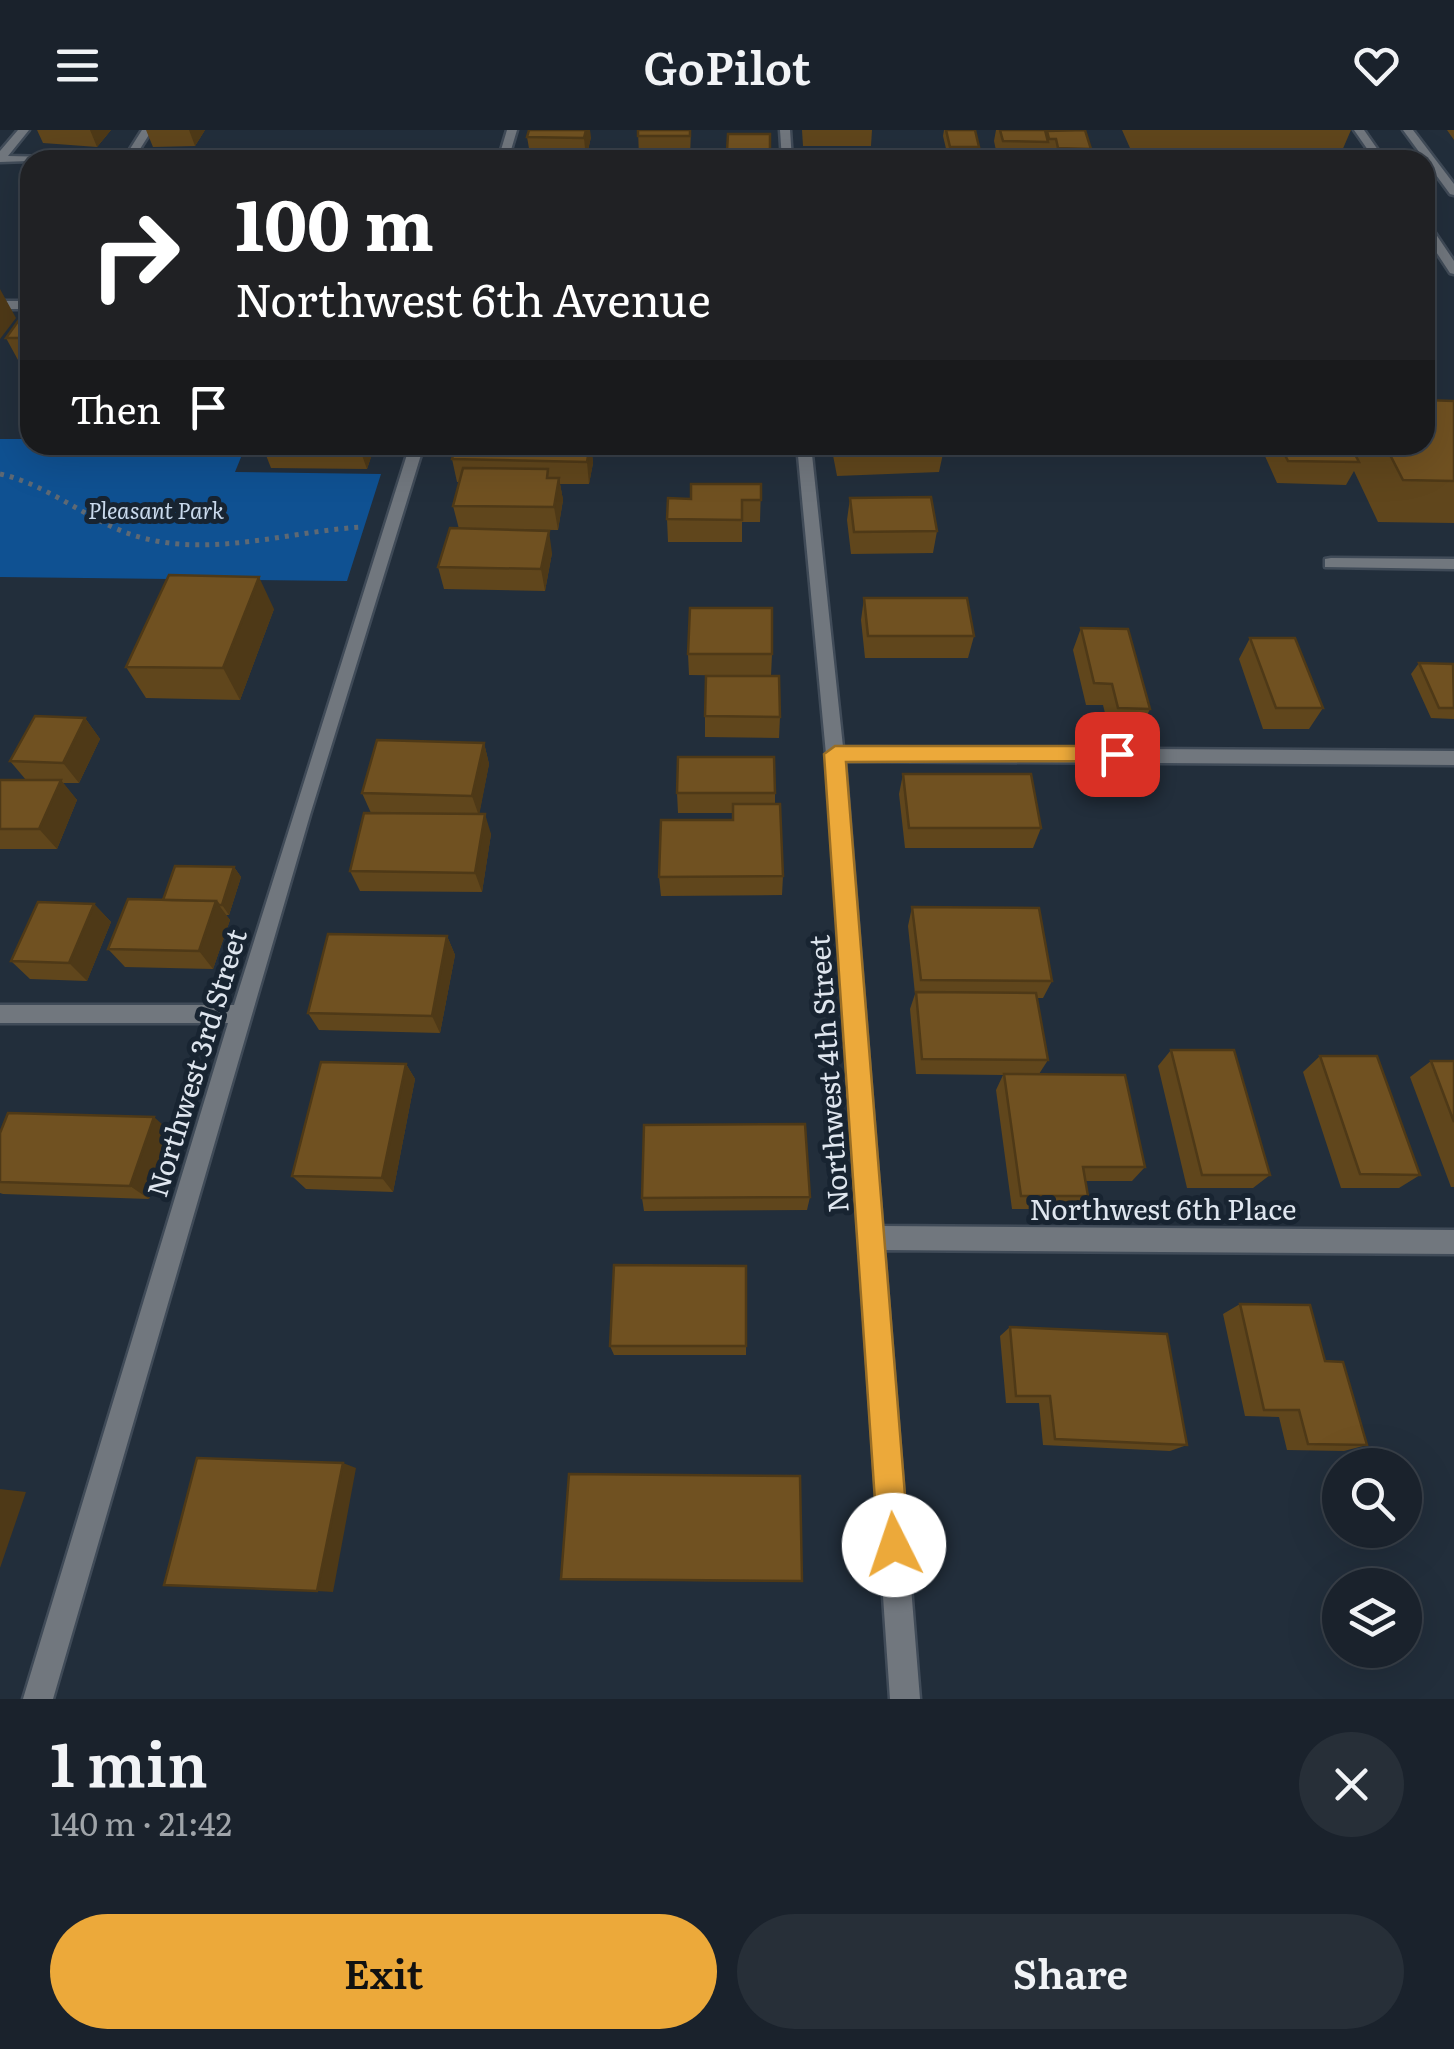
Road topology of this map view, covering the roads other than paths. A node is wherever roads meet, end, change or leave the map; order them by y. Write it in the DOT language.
graph roads {
  1 [pos="24,130"];
  2 [pos="0,159"];
  3 [pos="1435,166"];
  4 [pos="1454,192"];
  5 [pos="1435,241"];
  6 [pos="1454,270"];
  7 [pos="414,455"];
  8 [pos="805,455"];
  9 [pos="1331,563"];
  10 [pos="1454,564"];
  11 [pos="835,754"];
  12 [pos="1454,758"];
  13 [pos="0,1014"];
  14 [pos="243,1014"];
  15 [pos="870,1238"];
  16 [pos="1454,1242"];
  17 [pos="38,1699"];
  18 [pos="905,1699"];
  1 -- 2 [label="street"];
  3 -- 4 [label="street"];
  5 -- 6 [label="street"];
  7 -- 14 [label="street, Northwest 3rd Street"];
  8 -- 11 [label="street, Northwest 4th Street"];
  9 -- 10 [label="street"];
  11 -- 12 [label="street"];
  11 -- 15 [label="street, Northwest 4th Street"];
  13 -- 14 [label="street"];
  14 -- 17 [label="street, Northwest 3rd Street"];
  15 -- 16 [label="street, Northwest 6th Place"];
  15 -- 18 [label="street, Northwest 4th Street"];
}
